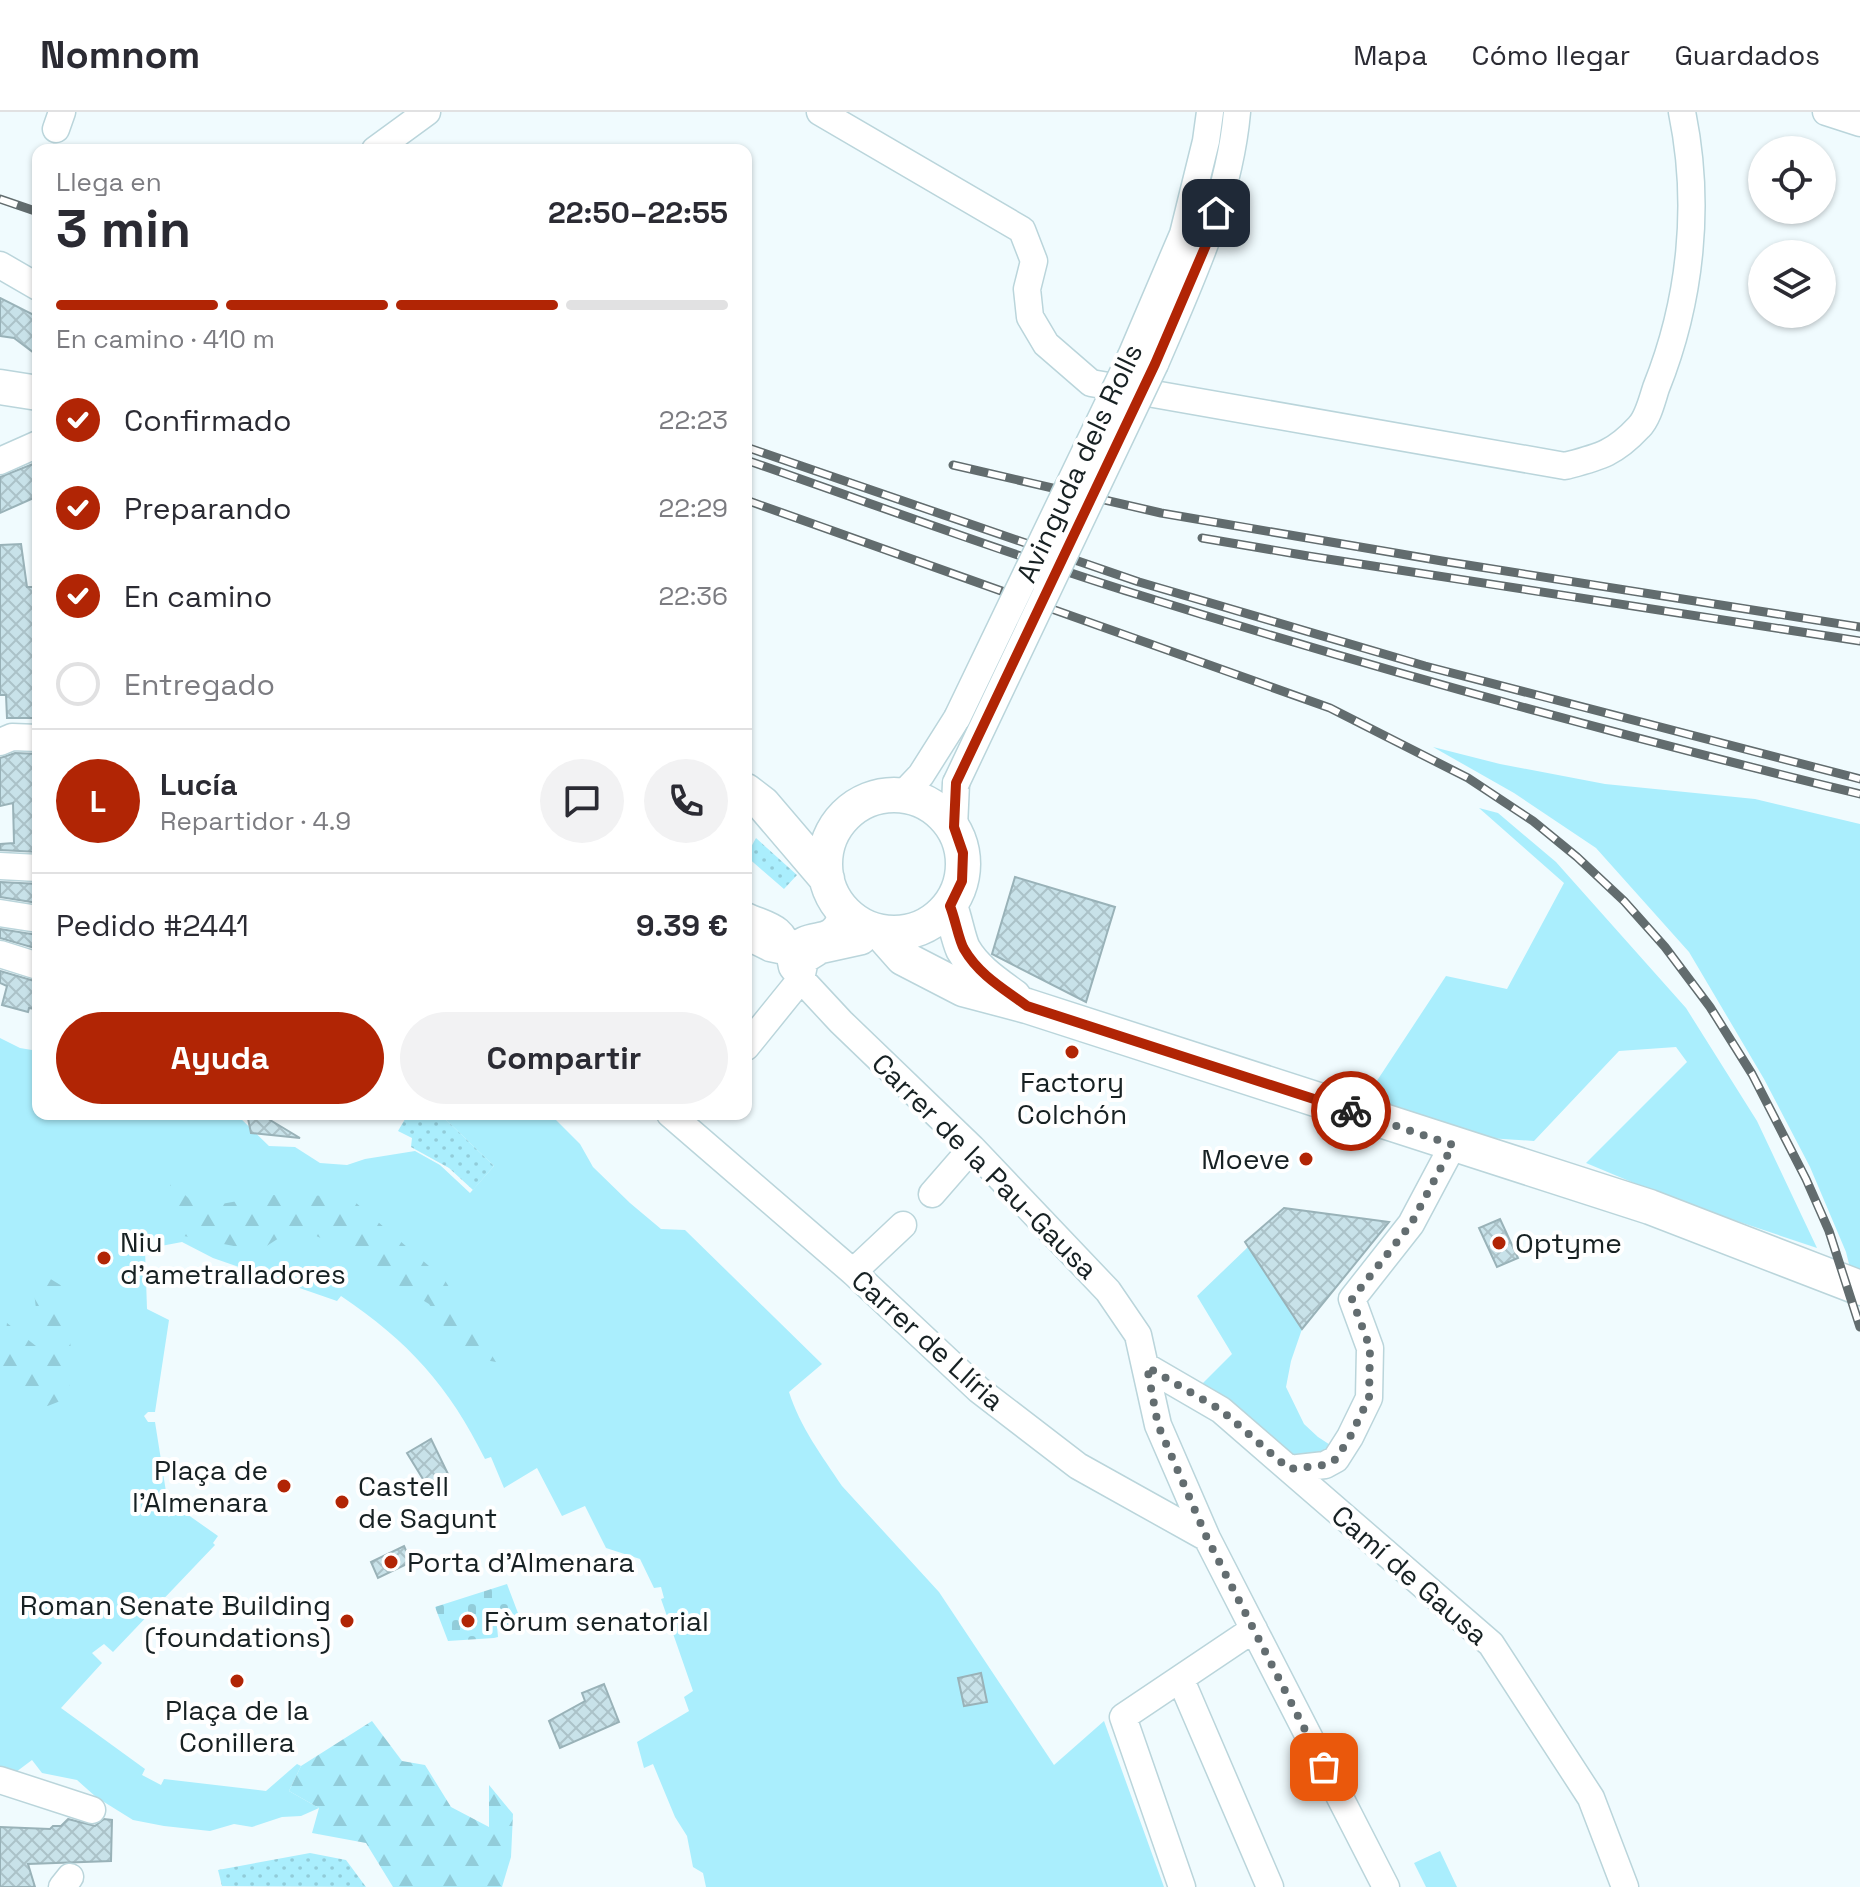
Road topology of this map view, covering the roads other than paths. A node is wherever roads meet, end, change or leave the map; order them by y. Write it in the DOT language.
graph roads {
  1 [pos="427,112"];
  2 [pos="820,112"];
  3 [pos="1210,112"];
  4 [pos="1237,112"];
  5 [pos="1682,112"];
  6 [pos="1826,112"];
  7 [pos="1860,123"];
  8 [pos="383,144"];
  9 [pos="0,265"];
  10 [pos="32,284"];
  11 [pos="0,371"];
  12 [pos="32,376"];
  13 [pos="0,387"];
  14 [pos="32,392"];
  15 [pos="32,447"];
  16 [pos="0,461"];
  17 [pos="912,785"];
  18 [pos="754,798"];
  19 [pos="850,810"];
  20 [pos="954,827"];
  21 [pos="0,866"];
  22 [pos="32,868"];
  23 [pos="827,879"];
  24 [pos="950,906"];
  25 [pos="843,910"];
  26 [pos="0,913"];
  27 [pos="32,918"];
  28 [pos="752,919"];
  29 [pos="876,931"];
  30 [pos="752,939"];
  31 [pos="785,946"];
  32 [pos="0,954"];
  33 [pos="32,964"];
  34 [pos="801,979"];
  35 [pos="1027,1006"];
  36 [pos="752,1040"];
  37 [pos="683,1120"];
  38 [pos="1453,1145"];
  39 [pos="972,1148"];
  40 [pos="932,1194"];
  41 [pos="903,1225"];
  42 [pos="853,1272"];
  43 [pos="1860,1288"];
  44 [pos="1147,1367"];
  45 [pos="1289,1469"];
  46 [pos="1207,1538"];
  47 [pos="1254,1629"];
  48 [pos="1181,1680"];
  49 [pos="0,1780"];
  50 [pos="92,1810"];
  51 [pos="1376,1883"];
  52 [pos="1182,1887"];
  53 [pos="1270,1887"];
  54 [pos="1625,1887"];
  1 -- 8 [label="street"];
  2 -- 5 [label="street"];
  3 -- 17 [label="street, Avinguda dels Rolls, bridge"];
  4 -- 20 [label="street, Avinguda dels Rolls, bridge"];
  6 -- 7 [label="street"];
  9 -- 10 [label="street"];
  11 -- 12 [label="main road"];
  13 -- 14 [label="main road"];
  15 -- 16 [label="street"];
  17 -- 19 [label="main road"];
  17 -- 20 [label="main road"];
  18 -- 19 [label="main road"];
  18 -- 23 [label="main road"];
  19 -- 23 [label="main road"];
  20 -- 24 [label="main road"];
  21 -- 22 [label="street"];
  23 -- 25 [label="main road"];
  24 -- 29 [label="main road"];
  24 -- 35 [label="main road"];
  25 -- 29 [label="main road"];
  25 -- 31 [label="street"];
  26 -- 27 [label="street"];
  28 -- 31 [label="street"];
  29 -- 34 [label="street"];
  29 -- 35 [label="main road"];
  30 -- 31 [label="street"];
  31 -- 34 [label="street, Carrer de la Pau-Gausa"];
  32 -- 33 [label="street"];
  34 -- 36 [label="street"];
  34 -- 39 [label="street, Carrer de la Pau-Gausa"];
  35 -- 38 [label="main road"];
  37 -- 42 [label="street, Carrer de Llíria"];
  38 -- 43 [label="main road"];
  38 -- 45 [label="street"];
  39 -- 40 [label="street"];
  39 -- 44 [label="street, Carrer de la Pau-Gausa"];
  41 -- 42 [label="street"];
  42 -- 46 [label="street, Carrer de Llíria"];
  44 -- 45 [label="street, Camí de Gausa"];
  44 -- 46 [label="street, Carrer de la Pau-Gausa"];
  45 -- 54 [label="street, Camí de Gausa"];
  46 -- 47 [label="street"];
  47 -- 48 [label="street"];
  47 -- 51 [label="street"];
  48 -- 52 [label="street"];
  48 -- 53 [label="street"];
  49 -- 50 [label="street"];
}
